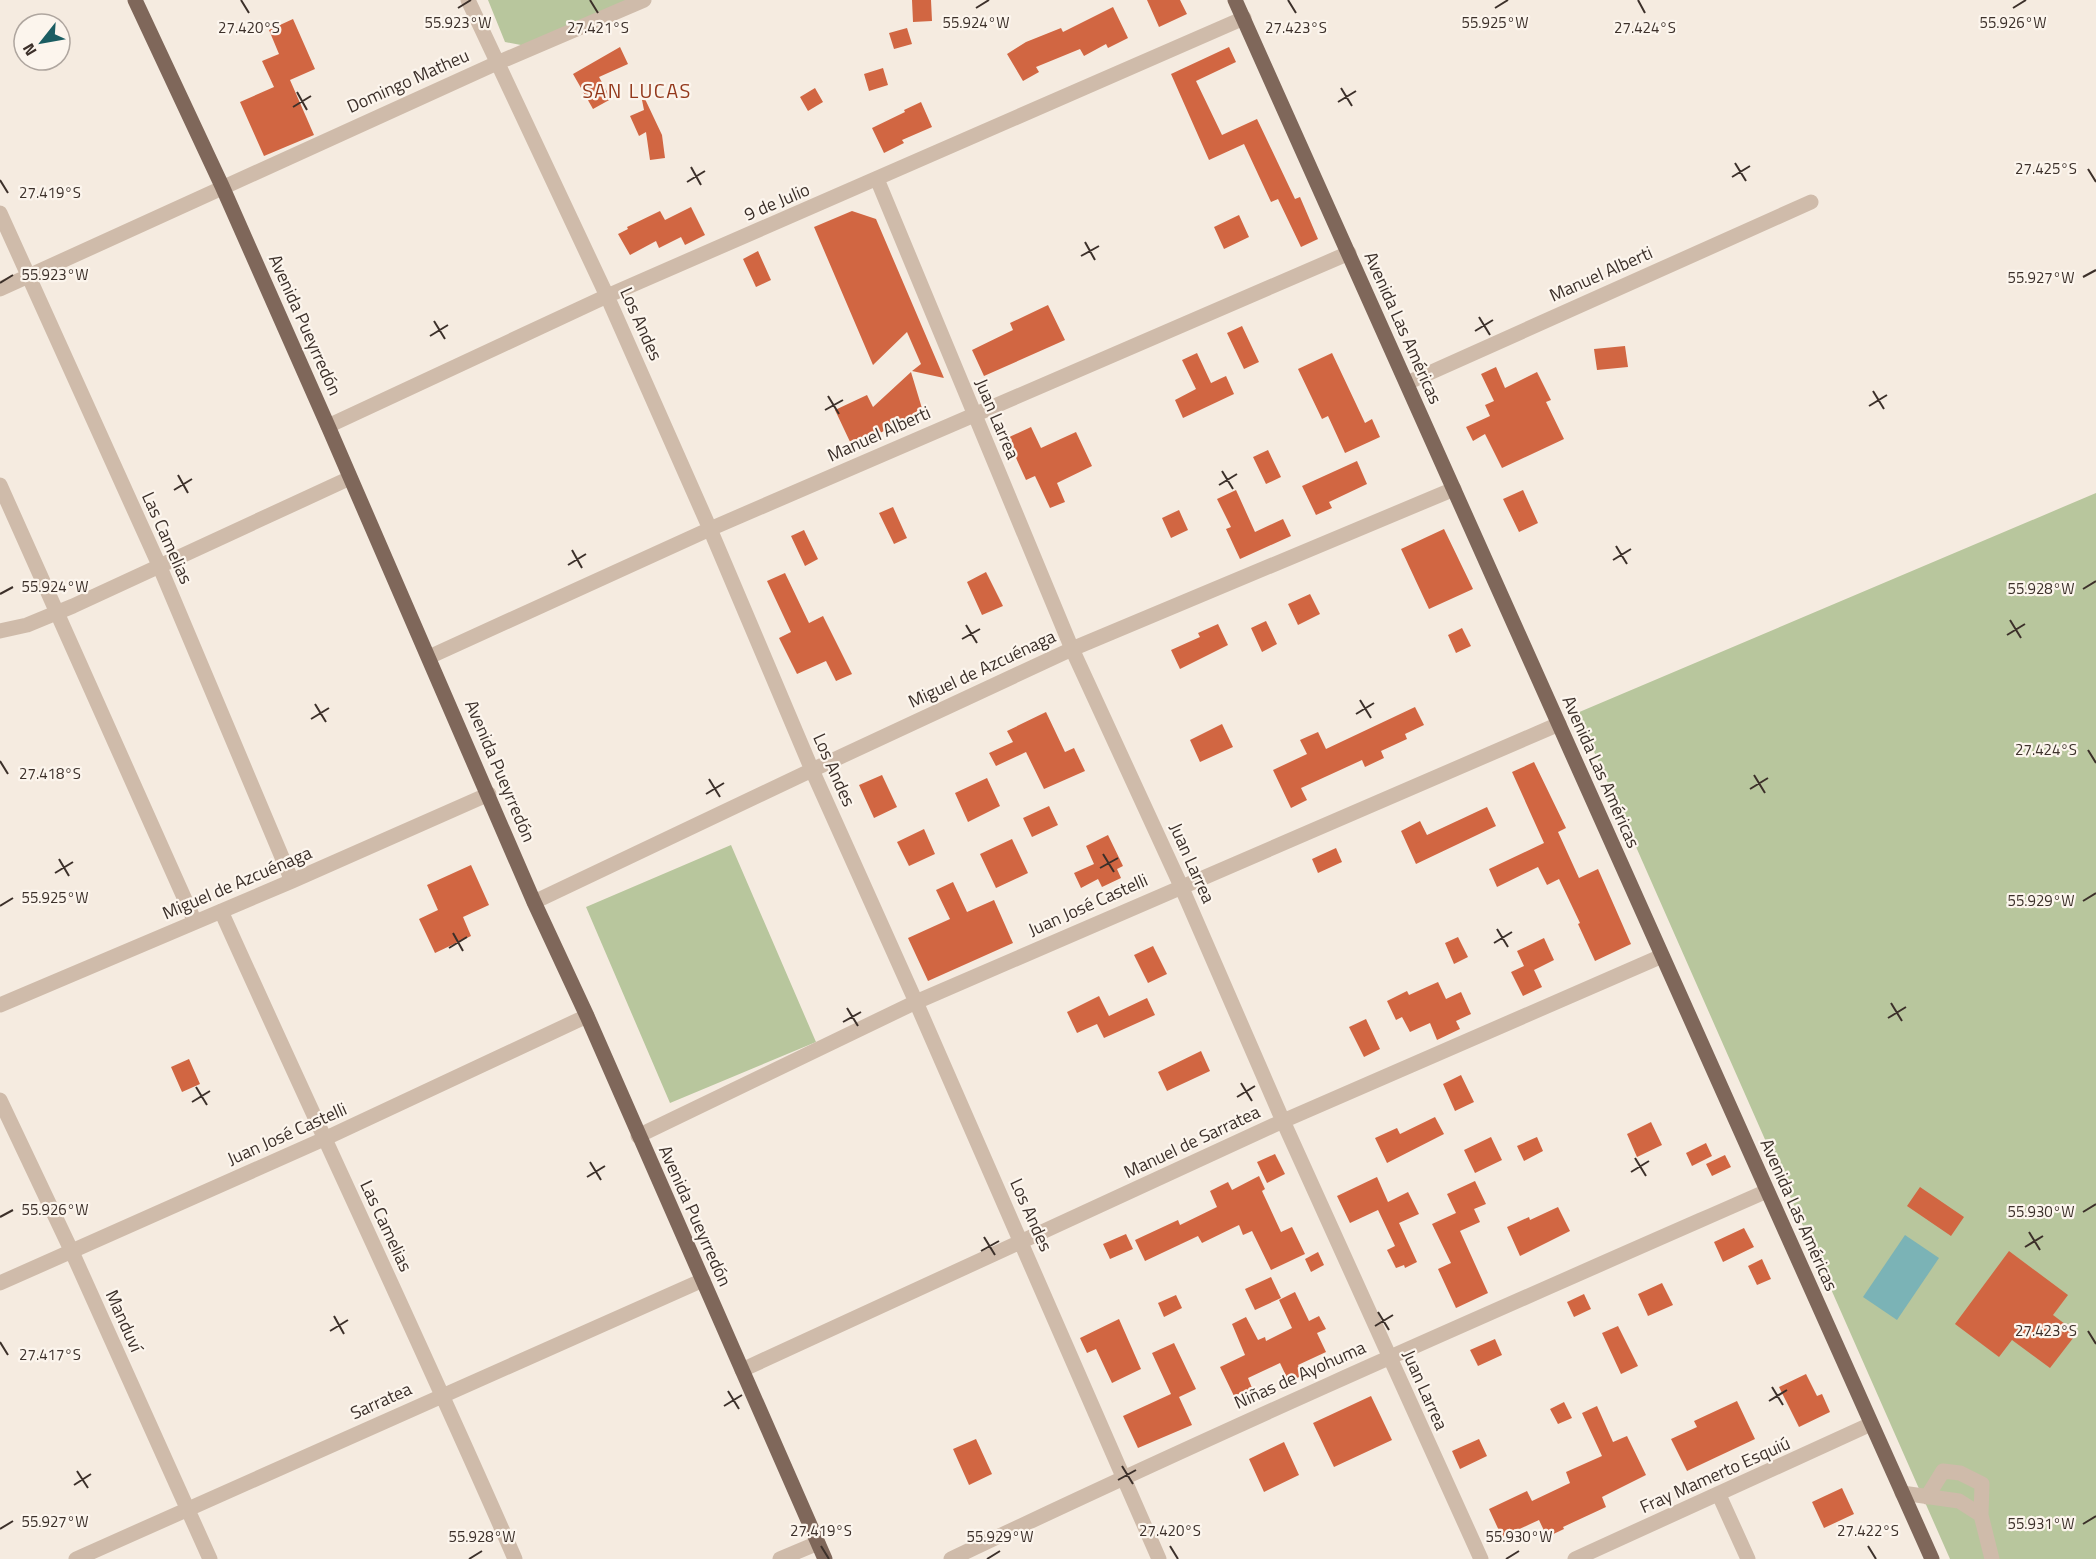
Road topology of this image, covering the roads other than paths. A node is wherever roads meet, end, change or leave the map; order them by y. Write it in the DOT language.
graph roads {
  1 [pos="135,0"];
  2 [pos="468,0"];
  3 [pos="644,0"];
  4 [pos="1236,0"];
  5 [pos="1244,18"];
  6 [pos="496,63"];
  7 [pos="877,180"];
  8 [pos="222,186"];
  9 [pos="1811,202"];
  10 [pos="0,213"];
  11 [pos="1348,253"];
  12 [pos="27,276"];
  13 [pos="0,289"];
  14 [pos="607,296"];
  15 [pos="1407,383"];
  16 [pos="974,414"];
  17 [pos="328,426"];
  18 [pos="350,478"];
  19 [pos="0,485"];
  20 [pos="1454,489"];
  21 [pos="711,529"];
  22 [pos="159,565"];
  23 [pos="57,613"];
  24 [pos="0,632"];
  25 [pos="1072,649"];
  26 [pos="429,657"];
  27 [pos="1559,724"];
  28 [pos="812,770"];
  29 [pos="489,794"];
  30 [pos="292,882"];
  31 [pos="1181,886"];
  32 [pos="534,902"];
  33 [pos="221,911"];
  34 [pos="195,922"];
  35 [pos="1662,956"];
  36 [pos="916,1002"];
  37 [pos="0,1005"];
  38 [pos="587,1016"];
  39 [pos="0,1101"];
  40 [pos="1283,1121"];
  41 [pos="638,1136"];
  42 [pos="324,1139"];
  43 [pos="1767,1191"];
  44 [pos="1022,1242"];
  45 [pos="72,1252"];
  46 [pos="703,1280"];
  47 [pos="0,1283"];
  48 [pos="1389,1357"];
  49 [pos="742,1370"];
  50 [pos="444,1395"];
  51 [pos="1871,1424"];
  52 [pos="1123,1477"];
  53 [pos="1902,1493"];
  54 [pos="1719,1495"];
  55 [pos="1927,1497"];
  56 [pos="188,1509"];
  57 [pos="1981,1515"];
  58 [pos="818,1543"];
  59 [pos="76,1559"];
  60 [pos="210,1559"];
  61 [pos="515,1559"];
  62 [pos="780,1559"];
  63 [pos="825,1559"];
  64 [pos="951,1559"];
  65 [pos="1159,1559"];
  66 [pos="1481,1559"];
  67 [pos="1575,1559"];
  68 [pos="1748,1559"];
  69 [pos="1932,1559"];
  70 [pos="1992,1559"];
  1 -- 8 [label="main road, Avenida Pueyrredón"];
  2 -- 6 [label="street, Los Andes"];
  3 -- 6 [label="street, Domingo Matheu"];
  4 -- 5 [label="main road, Avenida Las Américas"];
  5 -- 7 [label="street, 9 de Julio"];
  5 -- 11 [label="main road, Avenida Las Américas"];
  6 -- 8 [label="street, Domingo Matheu"];
  6 -- 14 [label="street, Los Andes"];
  7 -- 14 [label="street, 9 de Julio"];
  7 -- 16 [label="street, Juan Larrea"];
  8 -- 12 [label="street, Domingo Matheu"];
  8 -- 17 [label="main road, Avenida Pueyrredón"];
  9 -- 15 [label="street, Manuel Alberti"];
  10 -- 12 [label="street, Las Camelias"];
  11 -- 15 [label="main road, Avenida Las Américas"];
  11 -- 16 [label="street, Manuel Alberti"];
  12 -- 13 [label="street, Domingo Matheu"];
  12 -- 22 [label="street, Las Camelias"];
  14 -- 17 [label="street, 9 de Julio"];
  14 -- 21 [label="street, Los Andes"];
  15 -- 20 [label="main road, Avenida Las Américas"];
  16 -- 21 [label="street, Manuel Alberti"];
  16 -- 25 [label="street, Juan Larrea"];
  17 -- 18 [label="main road, Avenida Pueyrredón"];
  18 -- 22 [label="street"];
  18 -- 26 [label="main road, Avenida Pueyrredón"];
  19 -- 23 [label="street"];
  20 -- 25 [label="street, Miguel de Azcuénaga"];
  20 -- 27 [label="main road, Avenida Las Américas"];
  21 -- 26 [label="street, Manuel Alberti"];
  21 -- 28 [label="street, Los Andes"];
  22 -- 23 [label="street"];
  22 -- 30 [label="street, Las Camelias"];
  23 -- 24 [label="street"];
  23 -- 34 [label="street"];
  25 -- 28 [label="street, Miguel de Azcuénaga"];
  25 -- 31 [label="street, Juan Larrea"];
  26 -- 29 [label="main road, Avenida Pueyrredón"];
  27 -- 31 [label="street, Juan José Castelli"];
  27 -- 35 [label="main road, Avenida Las Américas"];
  28 -- 32 [label="street, Miguel de Azcuénaga"];
  28 -- 36 [label="street, Los Andes"];
  29 -- 30 [label="street, Miguel de Azcuénaga"];
  29 -- 32 [label="main road, Avenida Pueyrredón"];
  30 -- 33 [label="street, Miguel de Azcuénaga"];
  31 -- 36 [label="street, Juan José Castelli"];
  31 -- 40 [label="street, Juan Larrea"];
  32 -- 38 [label="main road, Avenida Pueyrredón"];
  33 -- 34 [label="street, Miguel de Azcuénaga"];
  33 -- 42 [label="street, Las Camelias"];
  34 -- 37 [label="street, Miguel de Azcuénaga"];
  35 -- 40 [label="street, Manuel de Sarratea"];
  35 -- 43 [label="main road, Avenida Las Américas"];
  36 -- 41 [label="street, Juan José Castelli"];
  36 -- 44 [label="street, Los Andes"];
  38 -- 41 [label="main road, Avenida Pueyrredón"];
  38 -- 42 [label="street, Juan José Castelli"];
  39 -- 45 [label="street, Manduví"];
  40 -- 44 [label="street, Manuel de Sarratea"];
  40 -- 48 [label="street, Juan Larrea"];
  41 -- 46 [label="main road, Avenida Pueyrredón"];
  42 -- 45 [label="street, Juan José Castelli"];
  42 -- 50 [label="street, Las Camelias"];
  43 -- 48 [label="street, Niñas de Ayohuma"];
  43 -- 51 [label="main road, Avenida Las Américas"];
  44 -- 49 [label="street, Manuel de Sarratea"];
  44 -- 52 [label="street, Los Andes"];
  45 -- 47 [label="street, Juan José Castelli"];
  45 -- 56 [label="street, Manduví"];
  46 -- 49 [label="main road, Avenida Pueyrredón"];
  46 -- 50 [label="street, Sarratea"];
  48 -- 52 [label="street, Niñas de Ayohuma"];
  48 -- 66 [label="street, Juan Larrea"];
  49 -- 58 [label="main road, Avenida Pueyrredón"];
  50 -- 56 [label="street, Sarratea"];
  50 -- 61 [label="street, Las Camelias"];
  51 -- 53 [label="main road, Avenida Las Américas"];
  51 -- 54 [label="street, Fray Mamerto Esquiú"];
  52 -- 64 [label="street, Niñas de Ayohuma"];
  52 -- 65 [label="street, Los Andes"];
  53 -- 55 [label="street"];
  53 -- 69 [label="main road, Avenida Las Américas"];
  54 -- 67 [label="street, Fray Mamerto Esquiú"];
  54 -- 68 [label="street"];
  55 -- 57 [label="street"];
  55 -- 57 [label="street"];
  56 -- 59 [label="street, Sarratea"];
  56 -- 60 [label="street, Manduví"];
  57 -- 70 [label="street"];
  58 -- 62 [label="street"];
  58 -- 63 [label="main road, Avenida Pueyrredón"];
}
